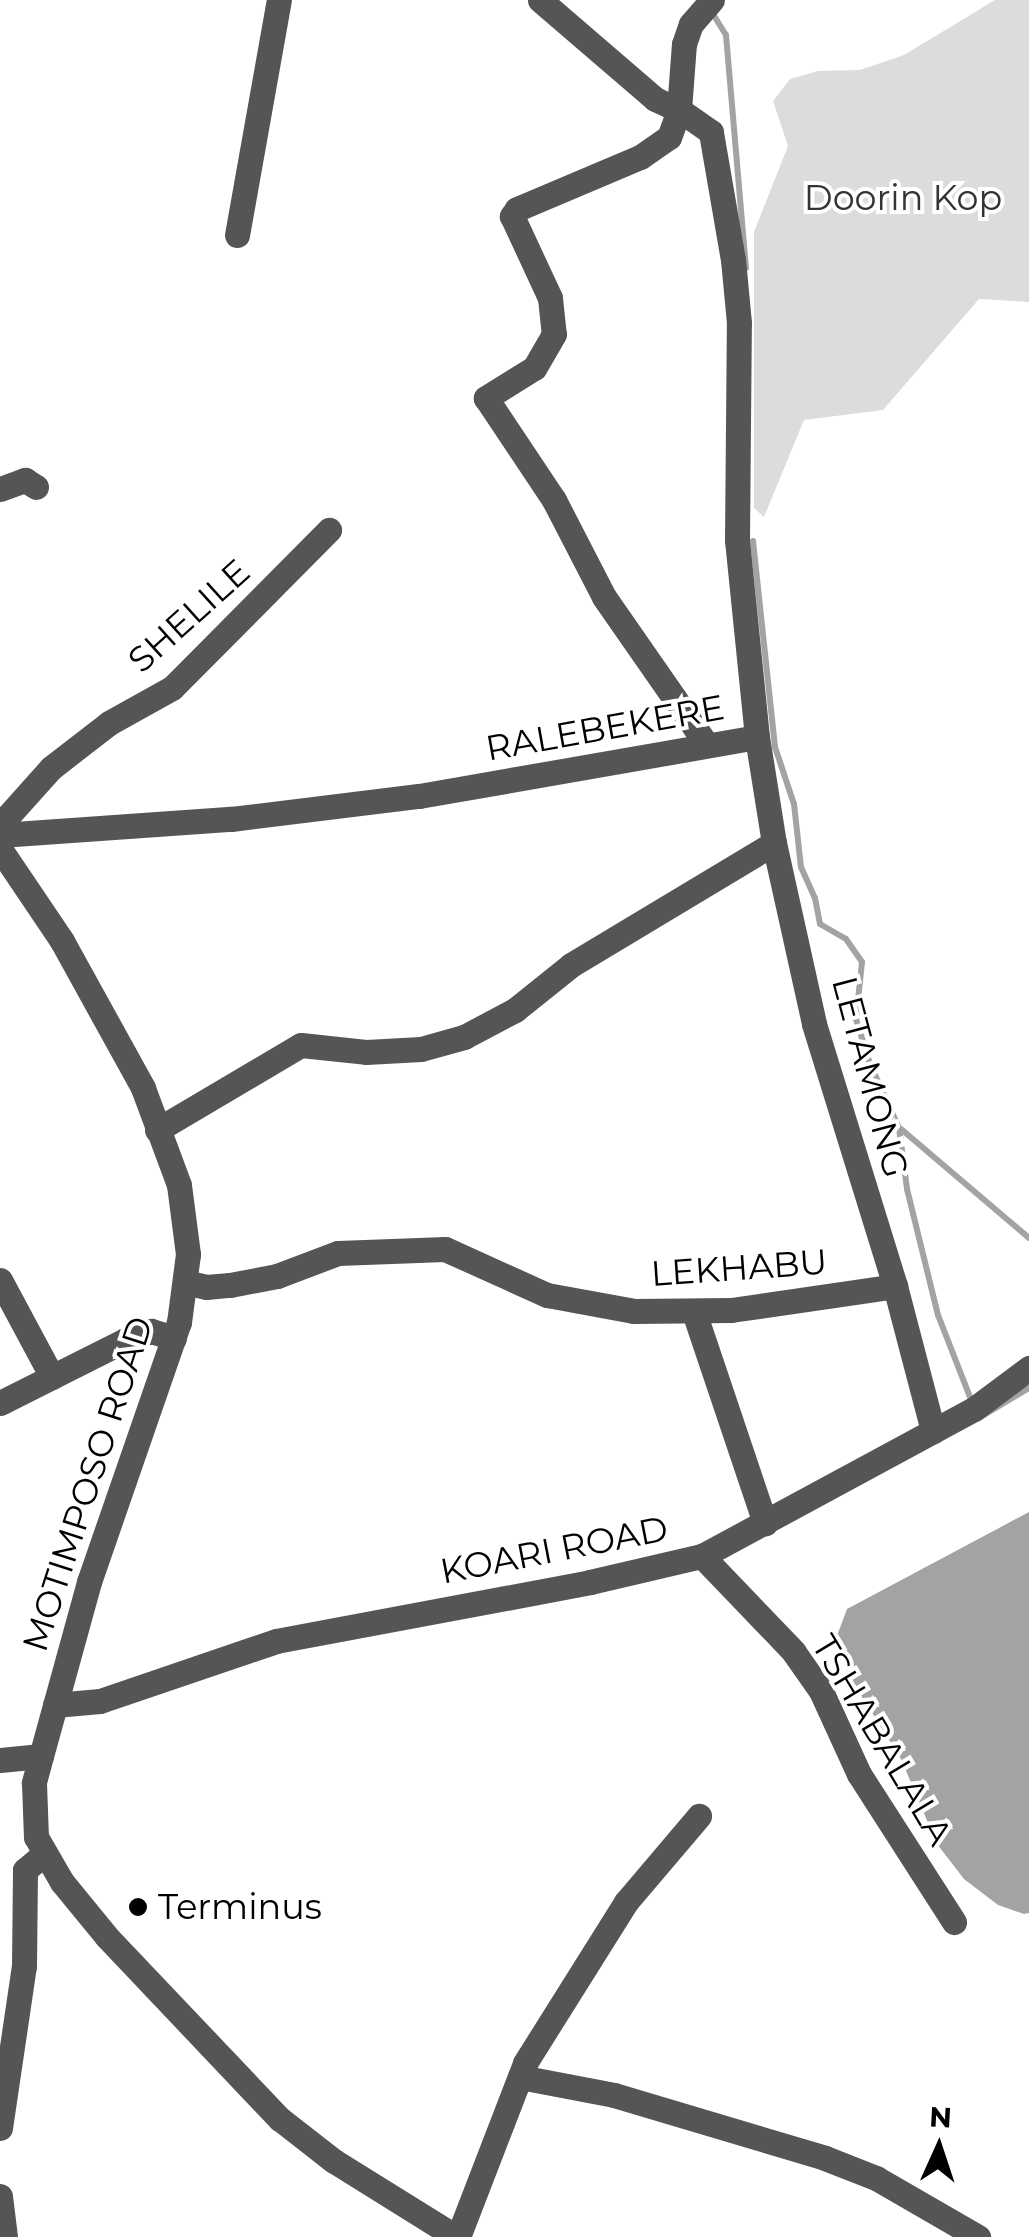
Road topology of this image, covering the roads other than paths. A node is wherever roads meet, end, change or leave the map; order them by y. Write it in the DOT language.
graph roads {
  1 [pos="279,0"];
  2 [pos="540,0"];
  3 [pos="712,0"];
  4 [pos="679,110"];
  5 [pos="237,235"];
  6 [pos="36,486"];
  7 [pos="0,489"];
  8 [pos="329,530"];
  9 [pos="757,737"];
  10 [pos="706,744"];
  11 [pos="0,825"];
  12 [pos="0,835"];
  13 [pos="774,843"];
  14 [pos="0,849"];
  15 [pos="157,1130"];
  16 [pos="0,1280"];
  17 [pos="185,1282"];
  18 [pos="895,1286"];
  19 [pos="694,1312"];
  20 [pos="174,1338"];
  21 [pos="1029,1368"];
  22 [pos="52,1377"];
  23 [pos="0,1403"];
  24 [pos="933,1431"];
  25 [pos="765,1523"];
  26 [pos="702,1556"];
  27 [pos="55,1705"];
  28 [pos="40,1756"];
  29 [pos="0,1760"];
  30 [pos="699,1816"];
  31 [pos="46,1854"];
  32 [pos="954,1922"];
  33 [pos="520,2077"];
  34 [pos="0,2128"];
  35 [pos="0,2196"];
  36 [pos="6,2237"];
  37 [pos="457,2237"];
  38 [pos="978,2237"];
  1 -- 5 [label="street"];
  2 -- 4 [label="street, RALEBEKERE"];
  3 -- 4 [label="street"];
  4 -- 9 [label="street, RALEBEKERE"];
  4 -- 10 [label="street"];
  6 -- 7 [label="street"];
  8 -- 11 [label="street, SHELILE"];
  9 -- 10 [label="street, RALEBEKERE"];
  9 -- 13 [label="street, LETAMONG"];
  10 -- 12 [label="street, RALEBEKERE"];
  13 -- 15 [label="street"];
  13 -- 18 [label="street, LETAMONG"];
  14 -- 15 [label="street, MOTIMPOSO ROAD"];
  15 -- 17 [label="street, MOTIMPOSO ROAD"];
  16 -- 22 [label="street"];
  17 -- 19 [label="street, LEKHABU"];
  17 -- 20 [label="street, MOTIMPOSO ROAD"];
  18 -- 19 [label="street, LEKHABU"];
  18 -- 24 [label="street, LETAMONG"];
  19 -- 25 [label="street"];
  20 -- 22 [label="street"];
  20 -- 27 [label="street, MOTIMPOSO ROAD"];
  21 -- 24 [label="street, KOARI ROAD"];
  22 -- 23 [label="street"];
  24 -- 25 [label="street, KOARI ROAD"];
  25 -- 26 [label="street, KOARI ROAD"];
  26 -- 27 [label="street, KOARI ROAD"];
  26 -- 32 [label="street, TSHABALALA"];
  27 -- 28 [label="street, MOTIMPOSO ROAD"];
  28 -- 29 [label="street"];
  28 -- 31 [label="street, MOTIMPOSO ROAD"];
  30 -- 33 [label="street"];
  31 -- 34 [label="street"];
  31 -- 37 [label="street, MOTIMPOSO ROAD"];
  33 -- 37 [label="street"];
  33 -- 38 [label="street"];
  35 -- 36 [label="street"];
}
